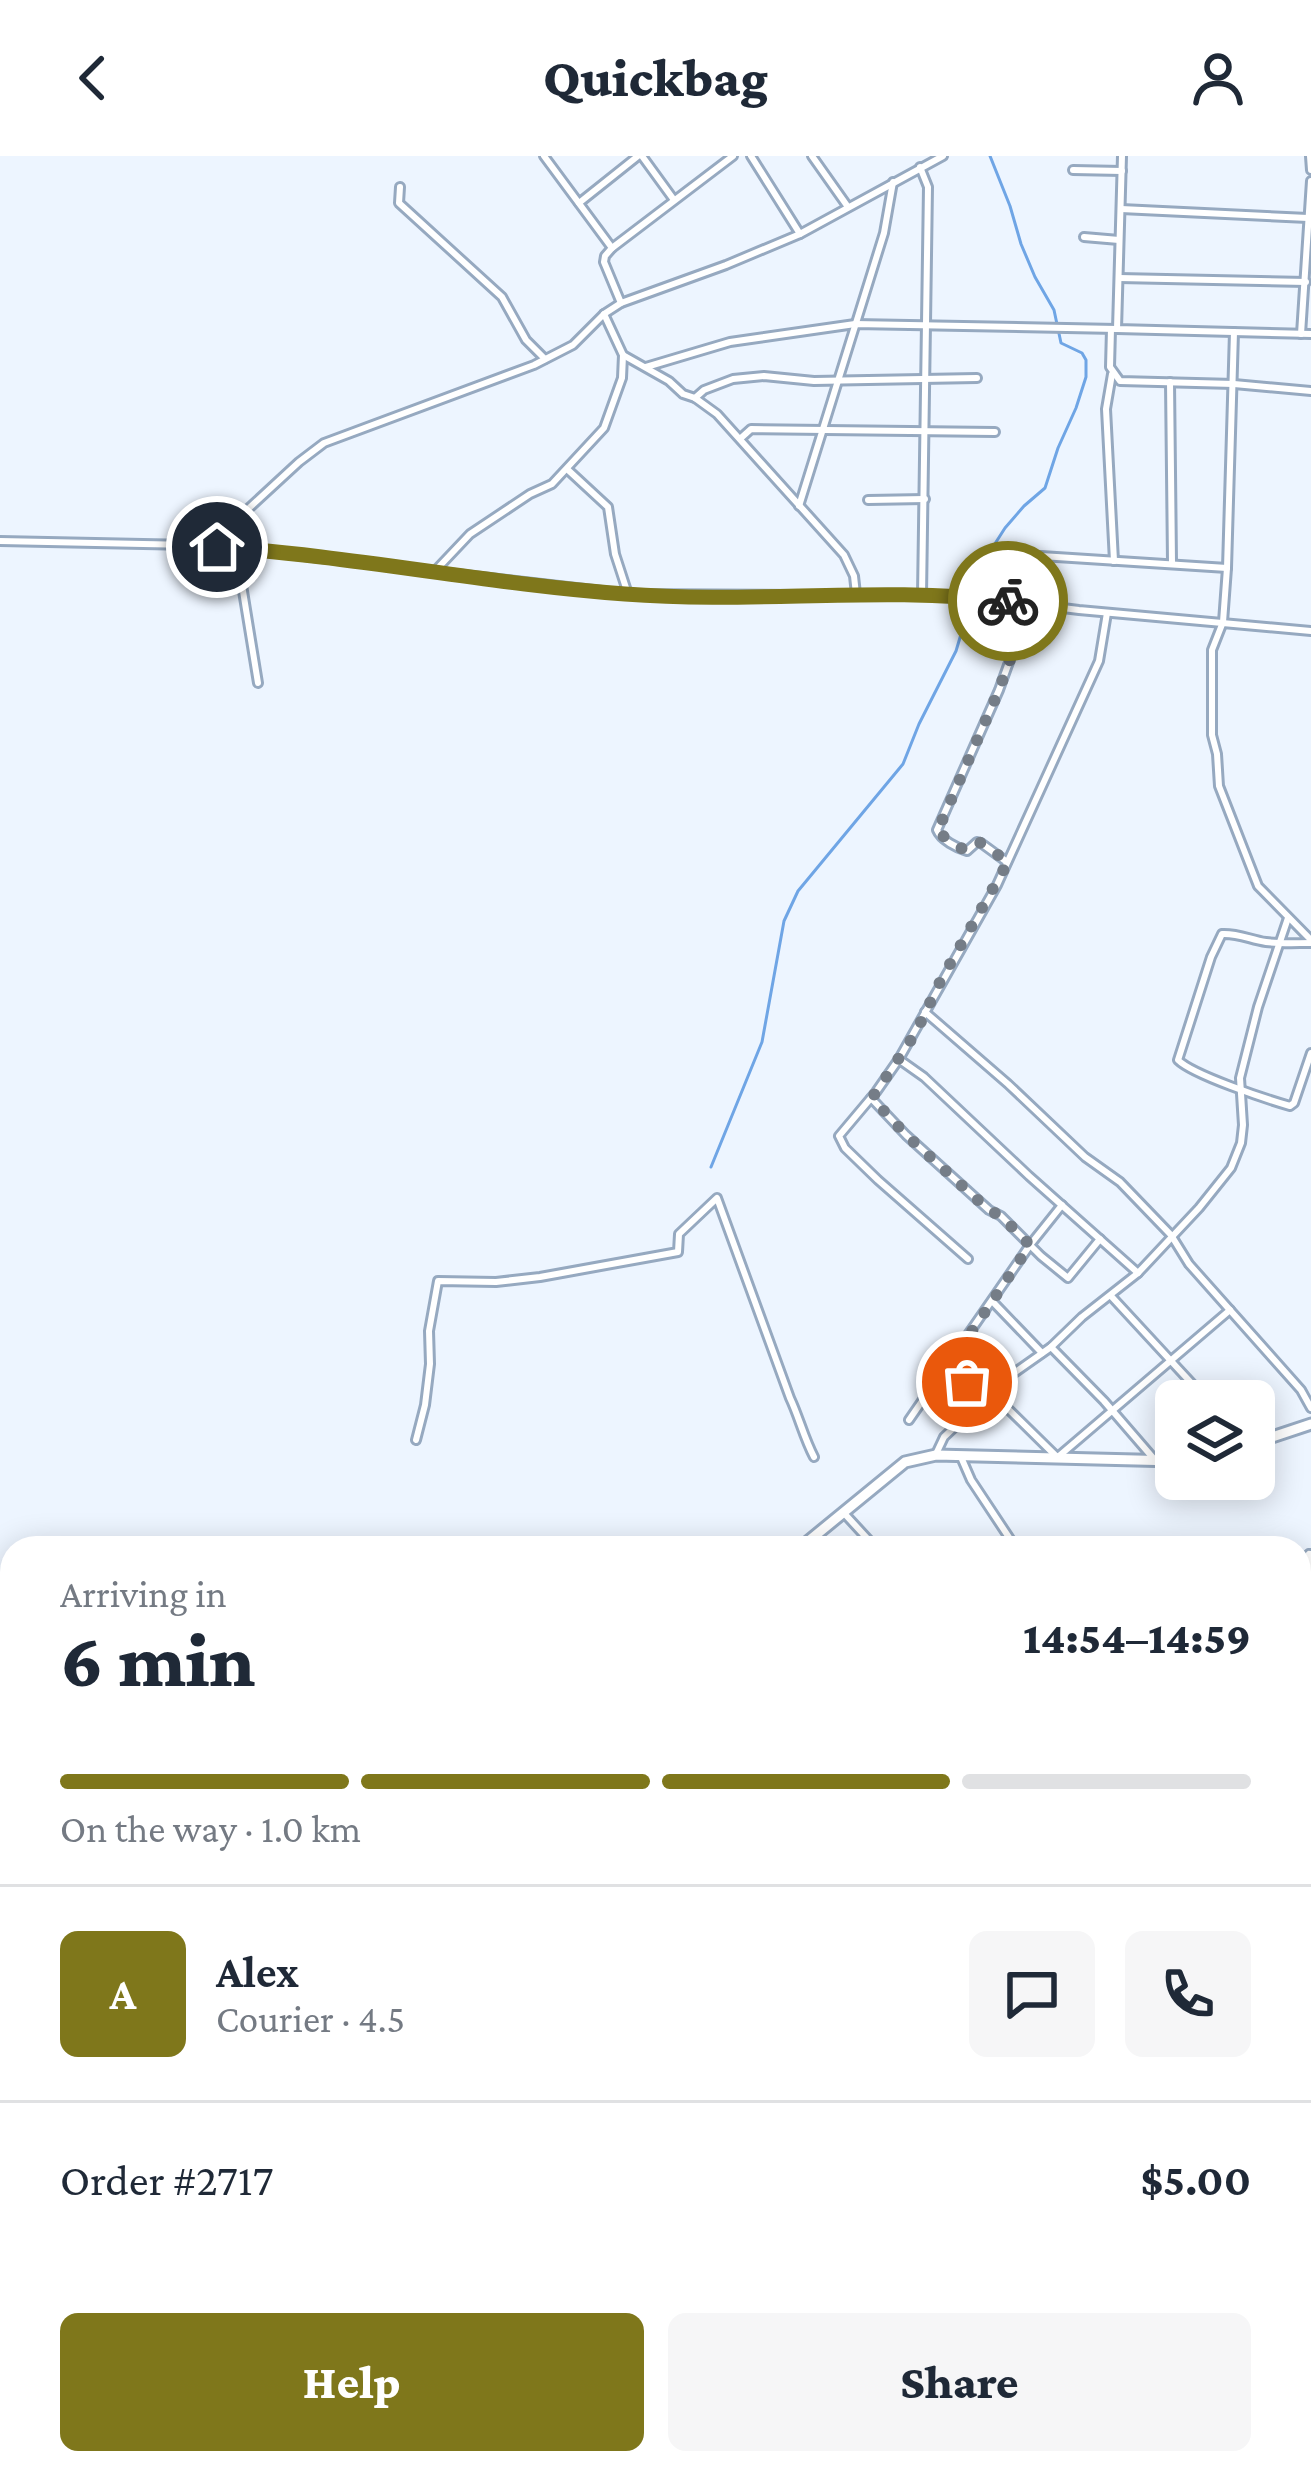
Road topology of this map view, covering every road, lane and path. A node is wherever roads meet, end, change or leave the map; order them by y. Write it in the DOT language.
graph roads {
  1 [pos="544,156"];
  2 [pos="640,156"];
  3 [pos="734,156"];
  4 [pos="751,156"];
  5 [pos="812,156"];
  6 [pos="944,156"];
  7 [pos="1122,156"];
  8 [pos="1310,156"];
  9 [pos="927,159"];
  10 [pos="920,167"];
  11 [pos="1073,170"];
  12 [pos="1311,170"];
  13 [pos="1122,172"];
  14 [pos="1311,181"];
  15 [pos="893,182"];
  16 [pos="400,187"];
  17 [pos="674,200"];
  18 [pos="579,203"];
  19 [pos="848,207"];
  20 [pos="1121,208"];
  21 [pos="1308,218"];
  22 [pos="800,234"];
  23 [pos="1084,237"];
  24 [pos="1119,240"];
  25 [pos="612,248"];
  26 [pos="1309,263"];
  27 [pos="1119,278"];
  28 [pos="1306,282"];
  29 [pos="621,303"];
  30 [pos="604,314"];
  31 [pos="855,324"];
  32 [pos="927,325"];
  33 [pos="1114,329"];
  34 [pos="1234,332"];
  35 [pos="1301,334"];
  36 [pos="1311,334"];
  37 [pos="623,355"];
  38 [pos="545,359"];
  39 [pos="646,367"];
  40 [pos="1112,373"];
  41 [pos="926,377"];
  42 [pos="976,378"];
  43 [pos="838,379"];
  44 [pos="1170,382"];
  45 [pos="1234,384"];
  46 [pos="1311,392"];
  47 [pos="695,398"];
  48 [pos="823,430"];
  49 [pos="925,431"];
  50 [pos="995,432"];
  51 [pos="741,439"];
  52 [pos="566,468"];
  53 [pos="925,499"];
  54 [pos="868,500"];
  55 [pos="800,506"];
  56 [pos="0,541"];
  57 [pos="191,545"];
  58 [pos="243,549"];
  59 [pos="1040,556"];
  60 [pos="1114,561"];
  61 [pos="1172,562"];
  62 [pos="1227,568"];
  63 [pos="435,571"];
  64 [pos="628,594"];
  65 [pos="856,594"];
  66 [pos="922,595"];
  67 [pos="1030,604"];
  68 [pos="1107,613"];
  69 [pos="1223,622"];
  70 [pos="1311,631"];
  71 [pos="258,682"];
  72 [pos="1008,862"];
  73 [pos="1288,917"];
  74 [pos="1311,941"];
  75 [pos="1280,943"];
  76 [pos="925,1012"];
  77 [pos="1311,1053"];
  78 [pos="899,1059"];
  79 [pos="1242,1088"];
  80 [pos="872,1098"];
  81 [pos="1062,1205"];
  82 [pos="1171,1235"];
  83 [pos="1100,1239"];
  84 [pos="1030,1245"];
  85 [pos="968,1259"];
  86 [pos="1138,1273"];
  87 [pos="1111,1296"];
  88 [pos="992,1301"];
  89 [pos="1229,1310"];
  90 [pos="1047,1350"];
  91 [pos="1170,1361"];
  92 [pos="950,1364"];
  93 [pos="1188,1380"];
  94 [pos="992,1393"];
  95 [pos="984,1400"];
  96 [pos="1311,1408"];
  97 [pos="1113,1411"];
  98 [pos="909,1420"];
  99 [pos="1311,1424"];
  100 [pos="1275,1436"];
  101 [pos="416,1441"];
  102 [pos="936,1455"];
  103 [pos="814,1457"];
  104 [pos="961,1457"];
  105 [pos="1057,1459"];
  106 [pos="1155,1461"];
  107 [pos="1155,1462"];
  108 [pos="843,1512"];
  109 [pos="814,1536"];
  110 [pos="865,1536"];
  111 [pos="1008,1536"];
  112 [pos="1311,1641"];
  113 [pos="1311,1664"];
  1 -- 18 [label="street"];
  2 -- 17 [label="street"];
  2 -- 18 [label="street"];
  3 -- 17 [label="street"];
  4 -- 22 [label="street"];
  5 -- 19 [label="street"];
  6 -- 9 [label="street"];
  7 -- 13 [label="street"];
  8 -- 12 [label="street"];
  9 -- 10 [label="street"];
  10 -- 15 [label="street"];
  10 -- 32 [label="street"];
  11 -- 13 [label="street"];
  13 -- 20 [label="street"];
  14 -- 21 [label="street"];
  15 -- 19 [label="street"];
  15 -- 31 [label="street"];
  16 -- 38 [label="street"];
  17 -- 25 [label="street"];
  18 -- 25 [label="street"];
  19 -- 22 [label="street"];
  20 -- 21 [label="street"];
  20 -- 24 [label="street"];
  21 -- 26 [label="street"];
  22 -- 29 [label="street"];
  23 -- 24 [label="street"];
  24 -- 27 [label="street"];
  25 -- 29 [label="street"];
  26 -- 28 [label="street"];
  27 -- 28 [label="street"];
  27 -- 33 [label="street"];
  28 -- 35 [label="street"];
  29 -- 30 [label="street"];
  30 -- 37 [label="street"];
  30 -- 38 [label="street"];
  31 -- 32 [label="street"];
  31 -- 39 [label="street"];
  31 -- 43 [label="street"];
  32 -- 33 [label="street"];
  32 -- 41 [label="street"];
  33 -- 34 [label="street"];
  33 -- 40 [label="street"];
  34 -- 35 [label="street"];
  34 -- 45 [label="street"];
  35 -- 36 [label="street"];
  37 -- 39 [label="street"];
  37 -- 52 [label="street"];
  38 -- 57 [label="street"];
  39 -- 47 [label="street"];
  40 -- 44 [label="street"];
  40 -- 60 [label="street"];
  41 -- 42 [label="street"];
  41 -- 43 [label="street"];
  41 -- 49 [label="street"];
  43 -- 47 [label="street"];
  43 -- 48 [label="street"];
  44 -- 45 [label="street"];
  44 -- 61 [label="street"];
  45 -- 46 [label="street"];
  45 -- 62 [label="street"];
  47 -- 51 [label="street"];
  48 -- 49 [label="street"];
  48 -- 51 [label="street"];
  48 -- 55 [label="street"];
  49 -- 50 [label="street"];
  49 -- 53 [label="street"];
  51 -- 55 [label="street"];
  52 -- 63 [label="street"];
  52 -- 64 [label="street"];
  53 -- 54 [label="street"];
  53 -- 66 [label="street"];
  55 -- 65 [label="street"];
  56 -- 57 [label="street"];
  57 -- 58 [label="street"];
  58 -- 63 [label="street"];
  58 -- 71 [label="street"];
  59 -- 60 [label="street"];
  60 -- 61 [label="street"];
  61 -- 62 [label="street"];
  62 -- 69 [label="street"];
  63 -- 64 [label="street"];
  64 -- 65 [label="street"];
  65 -- 66 [label="street"];
  66 -- 67 [label="street"];
  67 -- 68 [label="street"];
  67 -- 72 [label="street"];
  68 -- 69 [label="street"];
  68 -- 72 [label="street"];
  69 -- 70 [label="street"];
  69 -- 73 [label="street"];
  72 -- 76 [label="street"];
  73 -- 74 [label="street"];
  73 -- 75 [label="street"];
  74 -- 75 [label="street"];
  75 -- 79 [label="street"];
  75 -- 79 [label="street"];
  76 -- 78 [label="street"];
  76 -- 82 [label="street"];
  77 -- 79 [label="street"];
  78 -- 80 [label="street"];
  78 -- 81 [label="street"];
  79 -- 82 [label="street"];
  80 -- 84 [label="street"];
  80 -- 85 [label="street"];
  81 -- 83 [label="street"];
  81 -- 84 [label="street"];
  82 -- 86 [label="street"];
  82 -- 89 [label="street"];
  83 -- 84 [label="street"];
  83 -- 86 [label="street"];
  84 -- 88 [label="street"];
  86 -- 87 [label="street"];
  87 -- 90 [label="street"];
  87 -- 91 [label="street"];
  88 -- 90 [label="street"];
  88 -- 92 [label="street"];
  89 -- 91 [label="street"];
  89 -- 96 [label="street"];
  90 -- 94 [label="street"];
  90 -- 97 [label="street"];
  91 -- 93 [label="street"];
  91 -- 97 [label="street"];
  92 -- 95 [label="street"];
  92 -- 98 [label="street"];
  94 -- 95 [label="street"];
  94 -- 105 [label="street"];
  95 -- 102 [label="street"];
  97 -- 105 [label="street"];
  97 -- 106 [label="street"];
  99 -- 100 [label="street"];
  101 -- 103 [label="street"];
  102 -- 104 [label="street"];
  102 -- 108 [label="street"];
  104 -- 105 [label="street"];
  104 -- 111 [label="street"];
  105 -- 107 [label="street"];
  108 -- 109 [label="street"];
  108 -- 110 [label="street"];
  112 -- 113 [label="street"];
}
